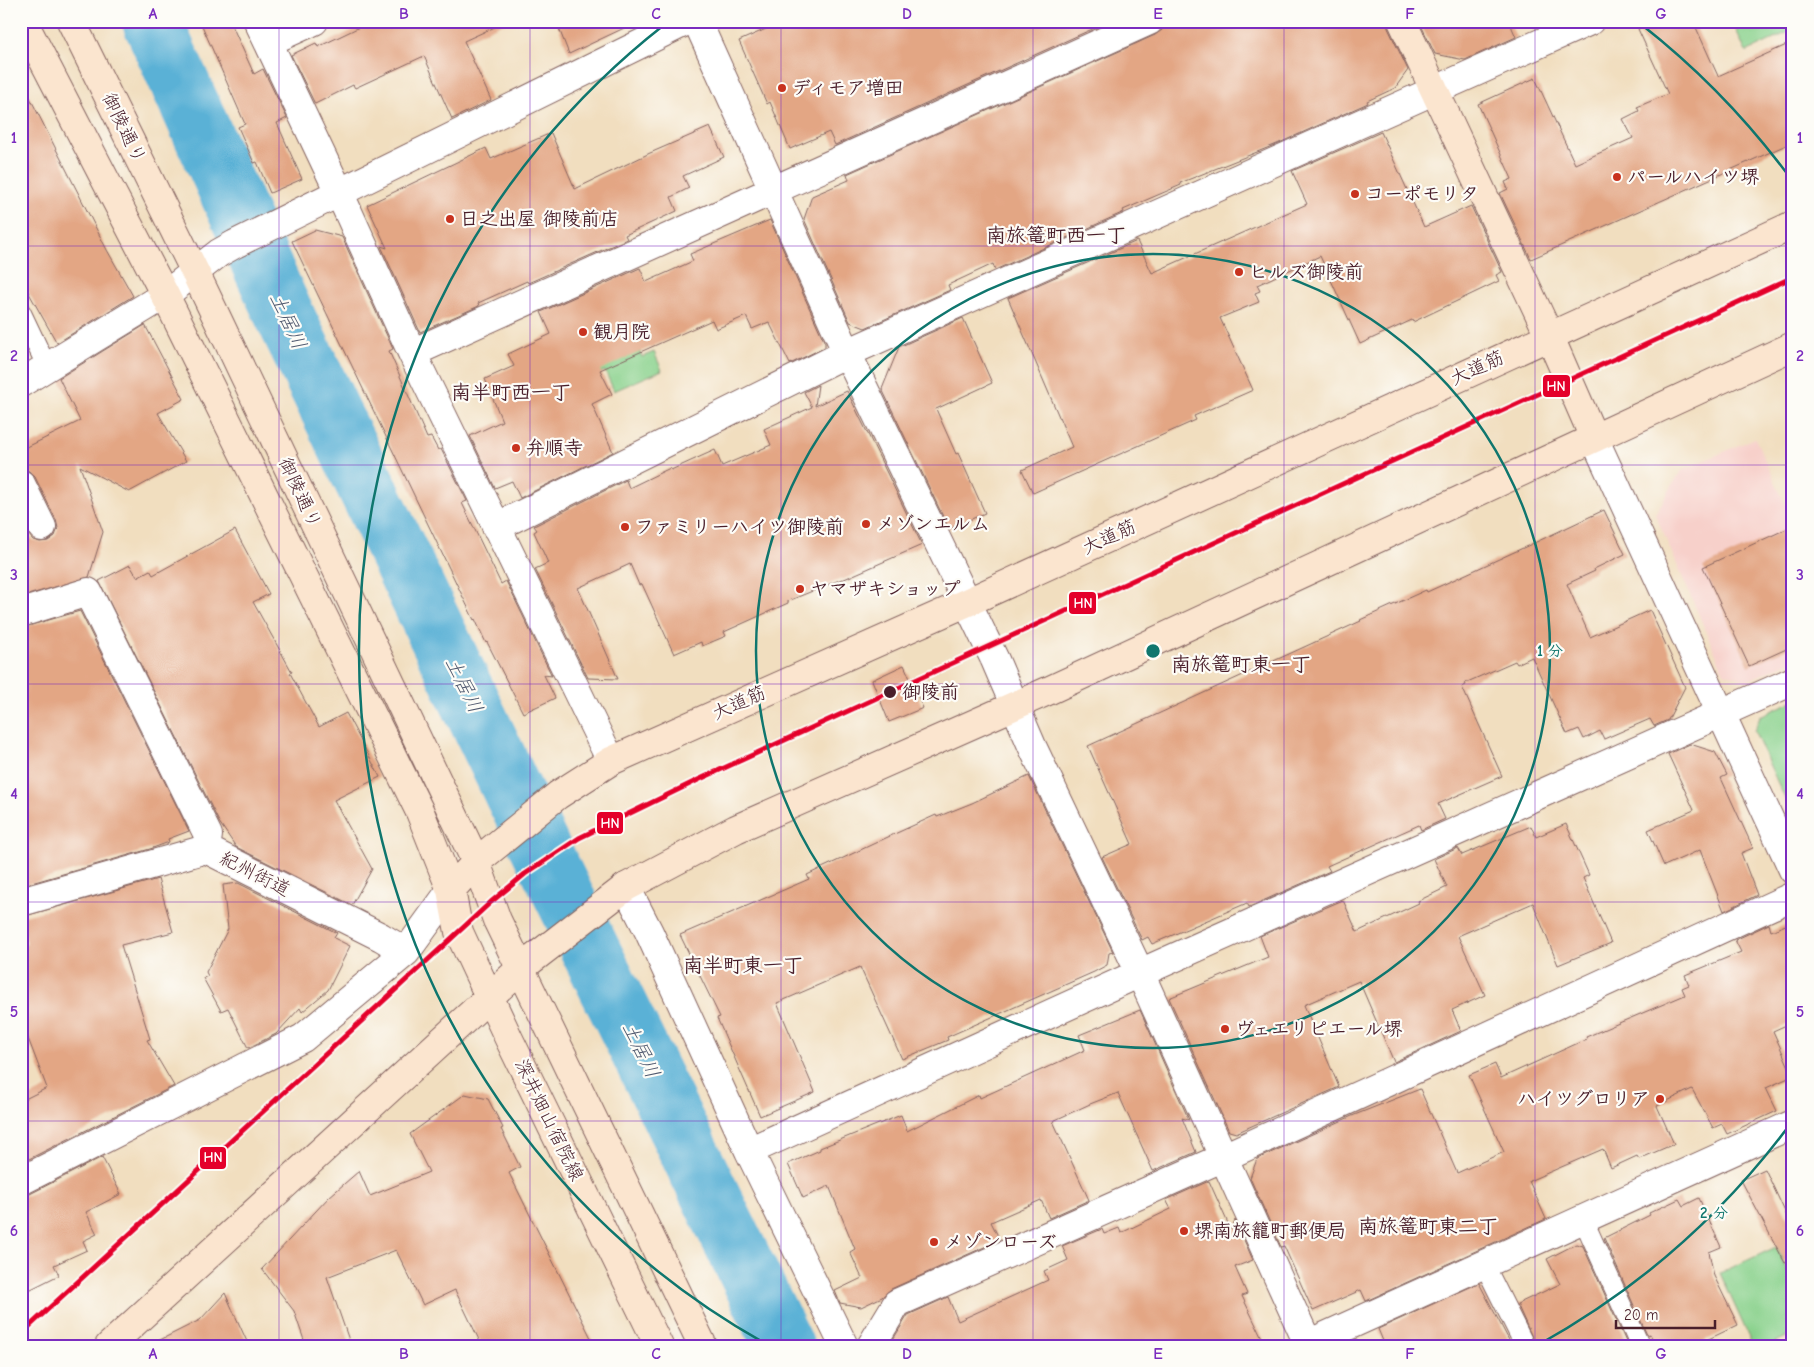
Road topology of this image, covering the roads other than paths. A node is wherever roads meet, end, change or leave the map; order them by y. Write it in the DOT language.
graph roads {
  1 [pos="23,21"];
  2 [pos="71,21"];
  3 [pos="314,21"];
  4 [pos="687,21"];
  5 [pos="697,21"];
  6 [pos="1148,21"];
  7 [pos="1402,21"];
  8 [pos="1590,21"];
  9 [pos="263,32"];
  10 [pos="1434,92"];
  11 [pos="773,191"];
  12 [pos="339,192"];
  13 [pos="1793,225"];
  14 [pos="195,272"];
  15 [pos="165,294"];
  16 [pos="21,312"];
  17 [pos="1549,335"];
  18 [pos="1793,346"];
  19 [pos="412,353"];
  20 [pos="847,353"];
  21 [pos="47,367"];
  22 [pos="21,383"];
  23 [pos="1594,438"];
  24 [pos="21,484"];
  25 [pos="42,527"];
  26 [pos="496,527"];
  27 [pos="968,602"];
  28 [pos="21,613"];
  29 [pos="1793,681"];
  30 [pos="1016,706"];
  31 [pos="1722,713"];
  32 [pos="611,761"];
  33 [pos="206,849"];
  34 [pos="476,862"];
  35 [pos="1793,870"];
  36 [pos="451,890"];
  37 [pos="618,893"];
  38 [pos="1793,896"];
  39 [pos="21,902"];
  40 [pos="406,952"];
  41 [pos="520,968"];
  42 [pos="1140,973"];
  43 [pos="490,996"];
  44 [pos="1793,1124"];
  45 [pos="749,1151"];
  46 [pos="1224,1157"];
  47 [pos="21,1180"];
  48 [pos="1583,1219"];
  49 [pos="1484,1264"];
  50 [pos="1308,1345"];
  51 [pos="109,1346"];
  52 [pos="659,1346"];
  53 [pos="703,1346"];
  54 [pos="844,1346"];
  55 [pos="871,1346"];
  56 [pos="1525,1346"];
  57 [pos="1640,1346"];
  1 -- 15 [label="main road, 御陵通り"];
  2 -- 14 [label="main road, 御陵通り"];
  3 -- 9 [label="street"];
  4 -- 12 [label="street"];
  5 -- 11 [label="street"];
  6 -- 11 [label="street"];
  7 -- 10 [label="main road"];
  8 -- 10 [label="street"];
  9 -- 12 [label="street"];
  10 -- 17 [label="main road"];
  10 -- 20 [label="street"];
  11 -- 19 [label="street"];
  11 -- 20 [label="street"];
  12 -- 14 [label="street"];
  12 -- 19 [label="street"];
  13 -- 17 [label="main road, 大道筋"];
  14 -- 15 [label="street"];
  14 -- 34 [label="main road, 御陵通り"];
  15 -- 21 [label="street"];
  15 -- 36 [label="main road, 御陵通り"];
  16 -- 21 [label="lane"];
  17 -- 23 [label="main road"];
  17 -- 27 [label="main road, 大道筋"];
  18 -- 23 [label="main road"];
  19 -- 26 [label="street"];
  20 -- 26 [label="street"];
  20 -- 27 [label="street"];
  21 -- 22 [label="street"];
  23 -- 30 [label="main road"];
  23 -- 31 [label="street"];
  24 -- 25 [label="street"];
  26 -- 32 [label="street"];
  27 -- 30 [label="street"];
  27 -- 32 [label="main road, 大道筋"];
  28 -- 33 [label="street"];
  29 -- 31 [label="street"];
  30 -- 37 [label="main road"];
  30 -- 42 [label="street"];
  31 -- 35 [label="street"];
  31 -- 42 [label="street"];
  32 -- 34 [label="main road, 大道筋"];
  33 -- 39 [label="street, 紀州街道"];
  33 -- 40 [label="street, 紀州街道"];
  34 -- 36 [label="main road, 大道筋"];
  34 -- 41 [label="main road, 御陵通り"];
  36 -- 40 [label="street"];
  36 -- 43 [label="main road, 深井畑山宿院線"];
  37 -- 41 [label="main road"];
  37 -- 45 [label="street"];
  38 -- 46 [label="street"];
  40 -- 47 [label="street"];
  41 -- 43 [label="main road"];
  41 -- 53 [label="main road, 深井畑山宿院線"];
  42 -- 45 [label="street"];
  42 -- 46 [label="street"];
  43 -- 51 [label="main road"];
  43 -- 52 [label="main road, 深井畑山宿院線"];
  44 -- 48 [label="street"];
  45 -- 54 [label="street"];
  46 -- 50 [label="street"];
  46 -- 55 [label="street"];
  48 -- 49 [label="street"];
  48 -- 57 [label="lane"];
  49 -- 50 [label="street"];
  49 -- 56 [label="lane"];
}
